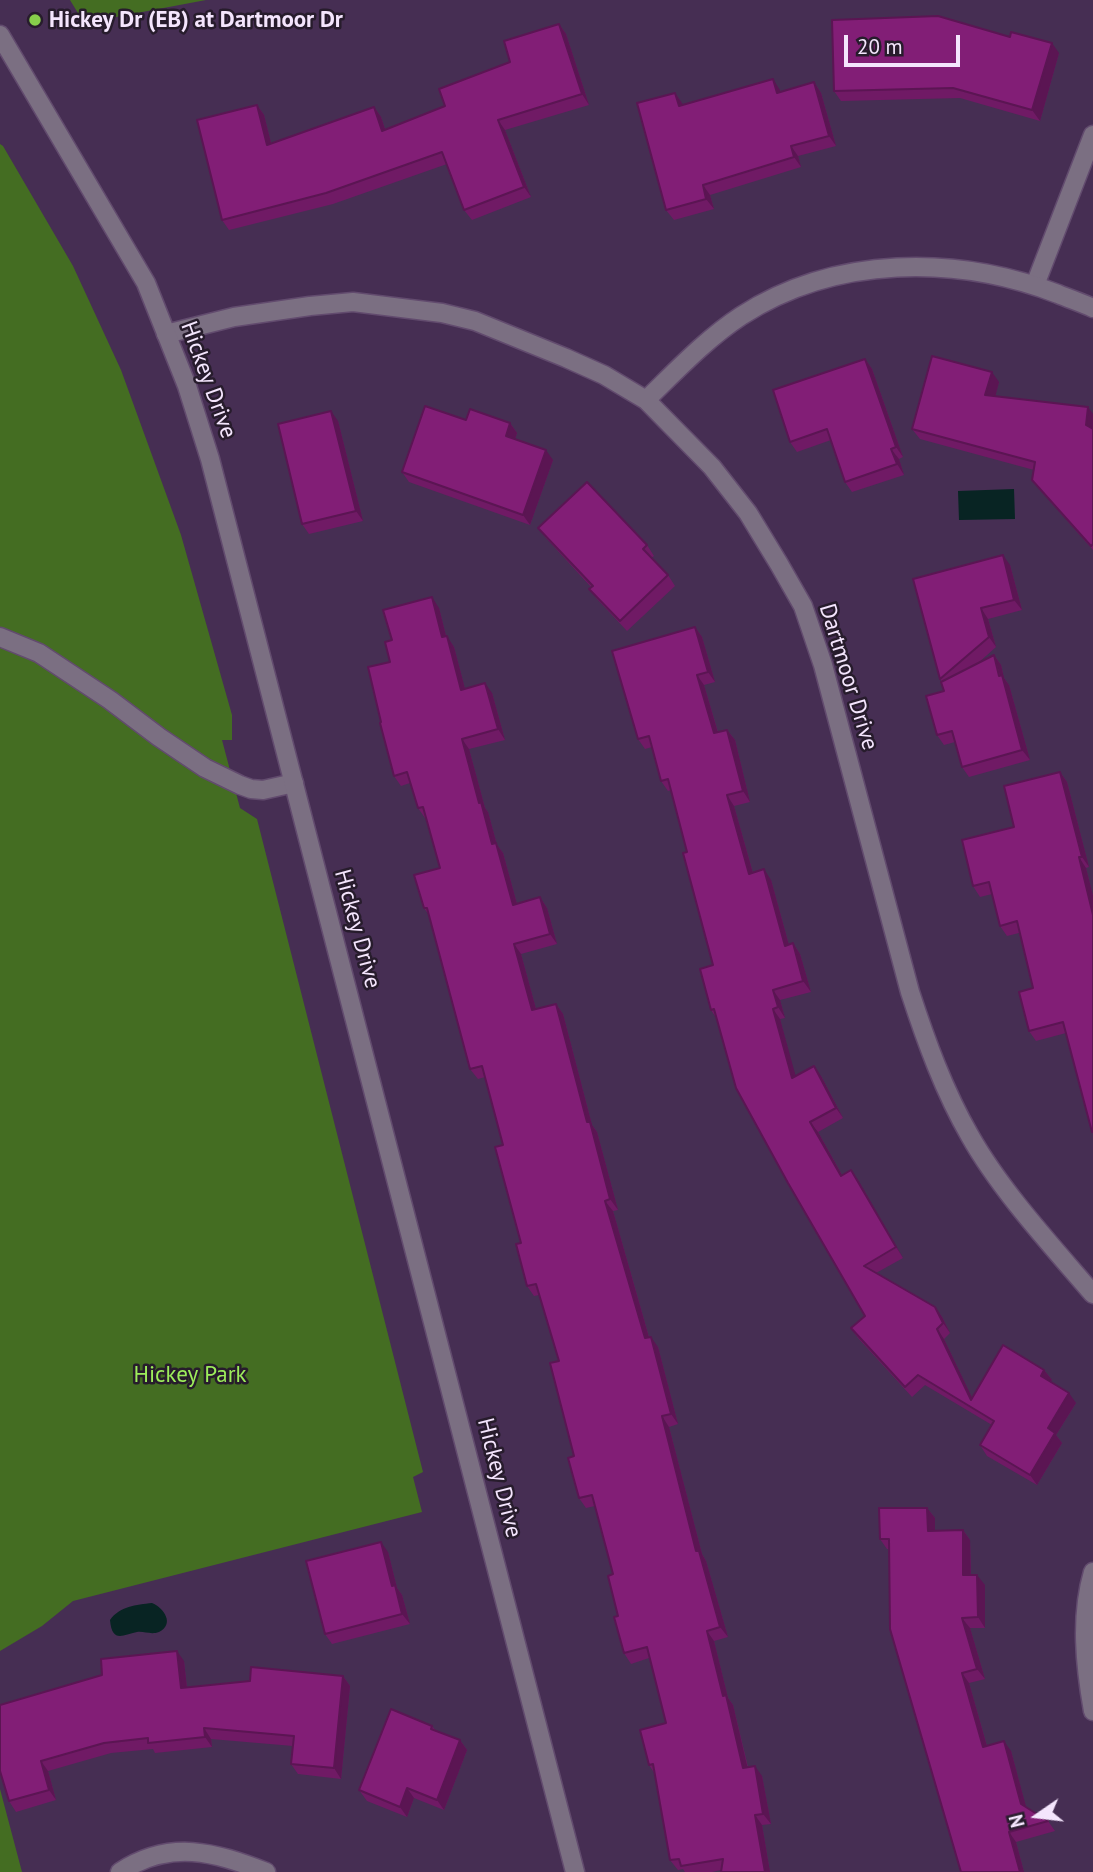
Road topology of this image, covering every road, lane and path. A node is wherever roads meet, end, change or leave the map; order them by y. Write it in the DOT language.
graph roads {
  1 [pos="0,35"];
  2 [pos="1093,135"];
  3 [pos="1035,285"];
  4 [pos="1093,308"];
  5 [pos="166,334"];
  6 [pos="646,401"];
  7 [pos="0,638"];
  8 [pos="294,783"];
  9 [pos="1093,1294"];
  10 [pos="1093,1572"];
  11 [pos="1093,1711"];
  12 [pos="120,1872"];
  13 [pos="266,1872"];
  14 [pos="575,1872"];
  1 -- 5 [label="street, Hickey Drive"];
  2 -- 3 [label="street"];
  3 -- 4 [label="street"];
  3 -- 6 [label="street"];
  5 -- 6 [label="street, Dartmoor Drive"];
  5 -- 8 [label="street, Hickey Drive"];
  6 -- 9 [label="street, Dartmoor Drive"];
  7 -- 8 [label="street"];
  8 -- 14 [label="street, Hickey Drive"];
  10 -- 11 [label="street"];
  12 -- 13 [label="street"];
}
